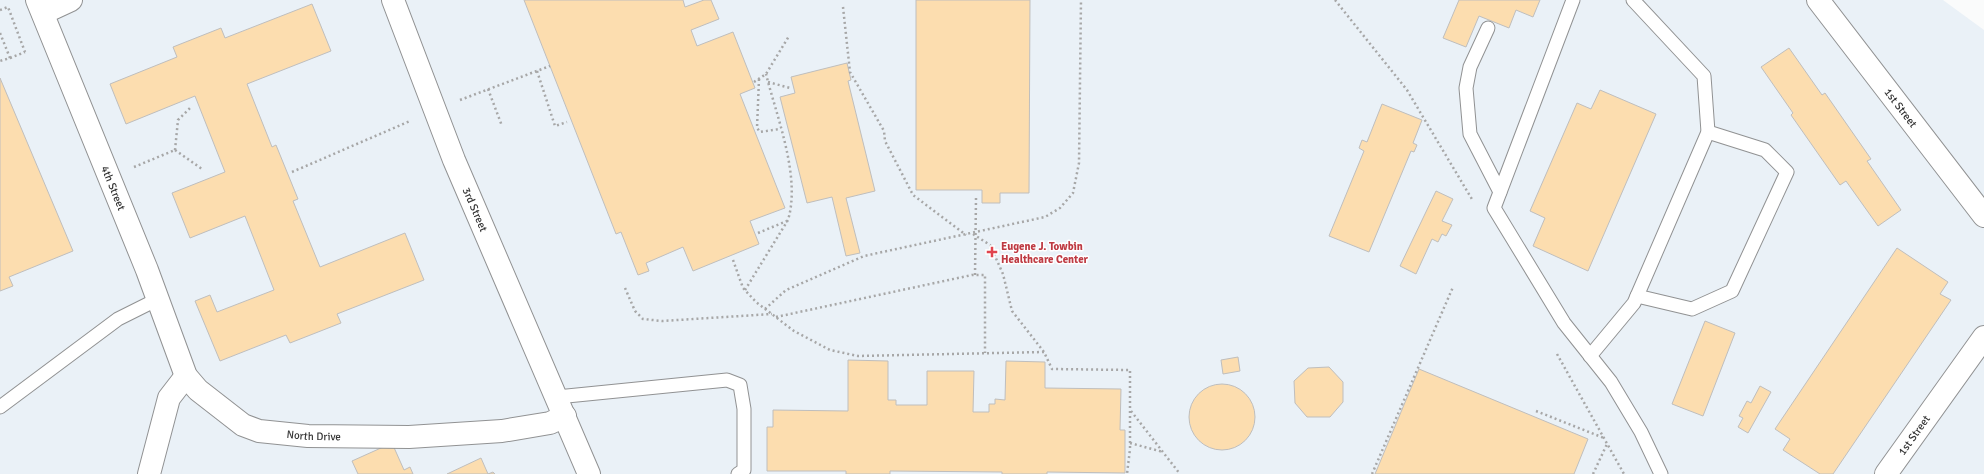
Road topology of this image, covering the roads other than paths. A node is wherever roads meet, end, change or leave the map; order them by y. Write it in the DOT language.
graph roads {
  1 [pos="72,0"];
  2 [pos="394,0"];
  3 [pos="1573,0"];
  4 [pos="1633,0"];
  5 [pos="1818,0"];
  6 [pos="40,7"];
  7 [pos="1488,28"];
  8 [pos="1708,132"];
  9 [pos="1500,192"];
  10 [pos="1984,216"];
  11 [pos="1637,296"];
  12 [pos="158,299"];
  13 [pos="1984,337"];
  14 [pos="1590,356"];
  15 [pos="186,376"];
  16 [pos="0,407"];
  17 [pos="561,407"];
  18 [pos="149,474"];
  19 [pos="589,474"];
  20 [pos="738,474"];
  21 [pos="1661,474"];
  22 [pos="1886,474"];
  1 -- 6 [label="street"];
  2 -- 17 [label="street, 3rd Street"];
  3 -- 9 [label="lane"];
  4 -- 8 [label="lane"];
  5 -- 10 [label="street, 1st Street"];
  6 -- 12 [label="street, 4th Street"];
  7 -- 9 [label="lane"];
  8 -- 11 [label="lane"];
  8 -- 11 [label="lane"];
  9 -- 14 [label="lane"];
  11 -- 14 [label="lane"];
  12 -- 15 [label="street, 4th Street"];
  12 -- 16 [label="lane"];
  13 -- 22 [label="street, 1st Street"];
  14 -- 21 [label="lane"];
  15 -- 17 [label="street, North Drive"];
  15 -- 18 [label="street"];
  17 -- 19 [label="street, 3rd Street"];
  17 -- 20 [label="lane"];
}
